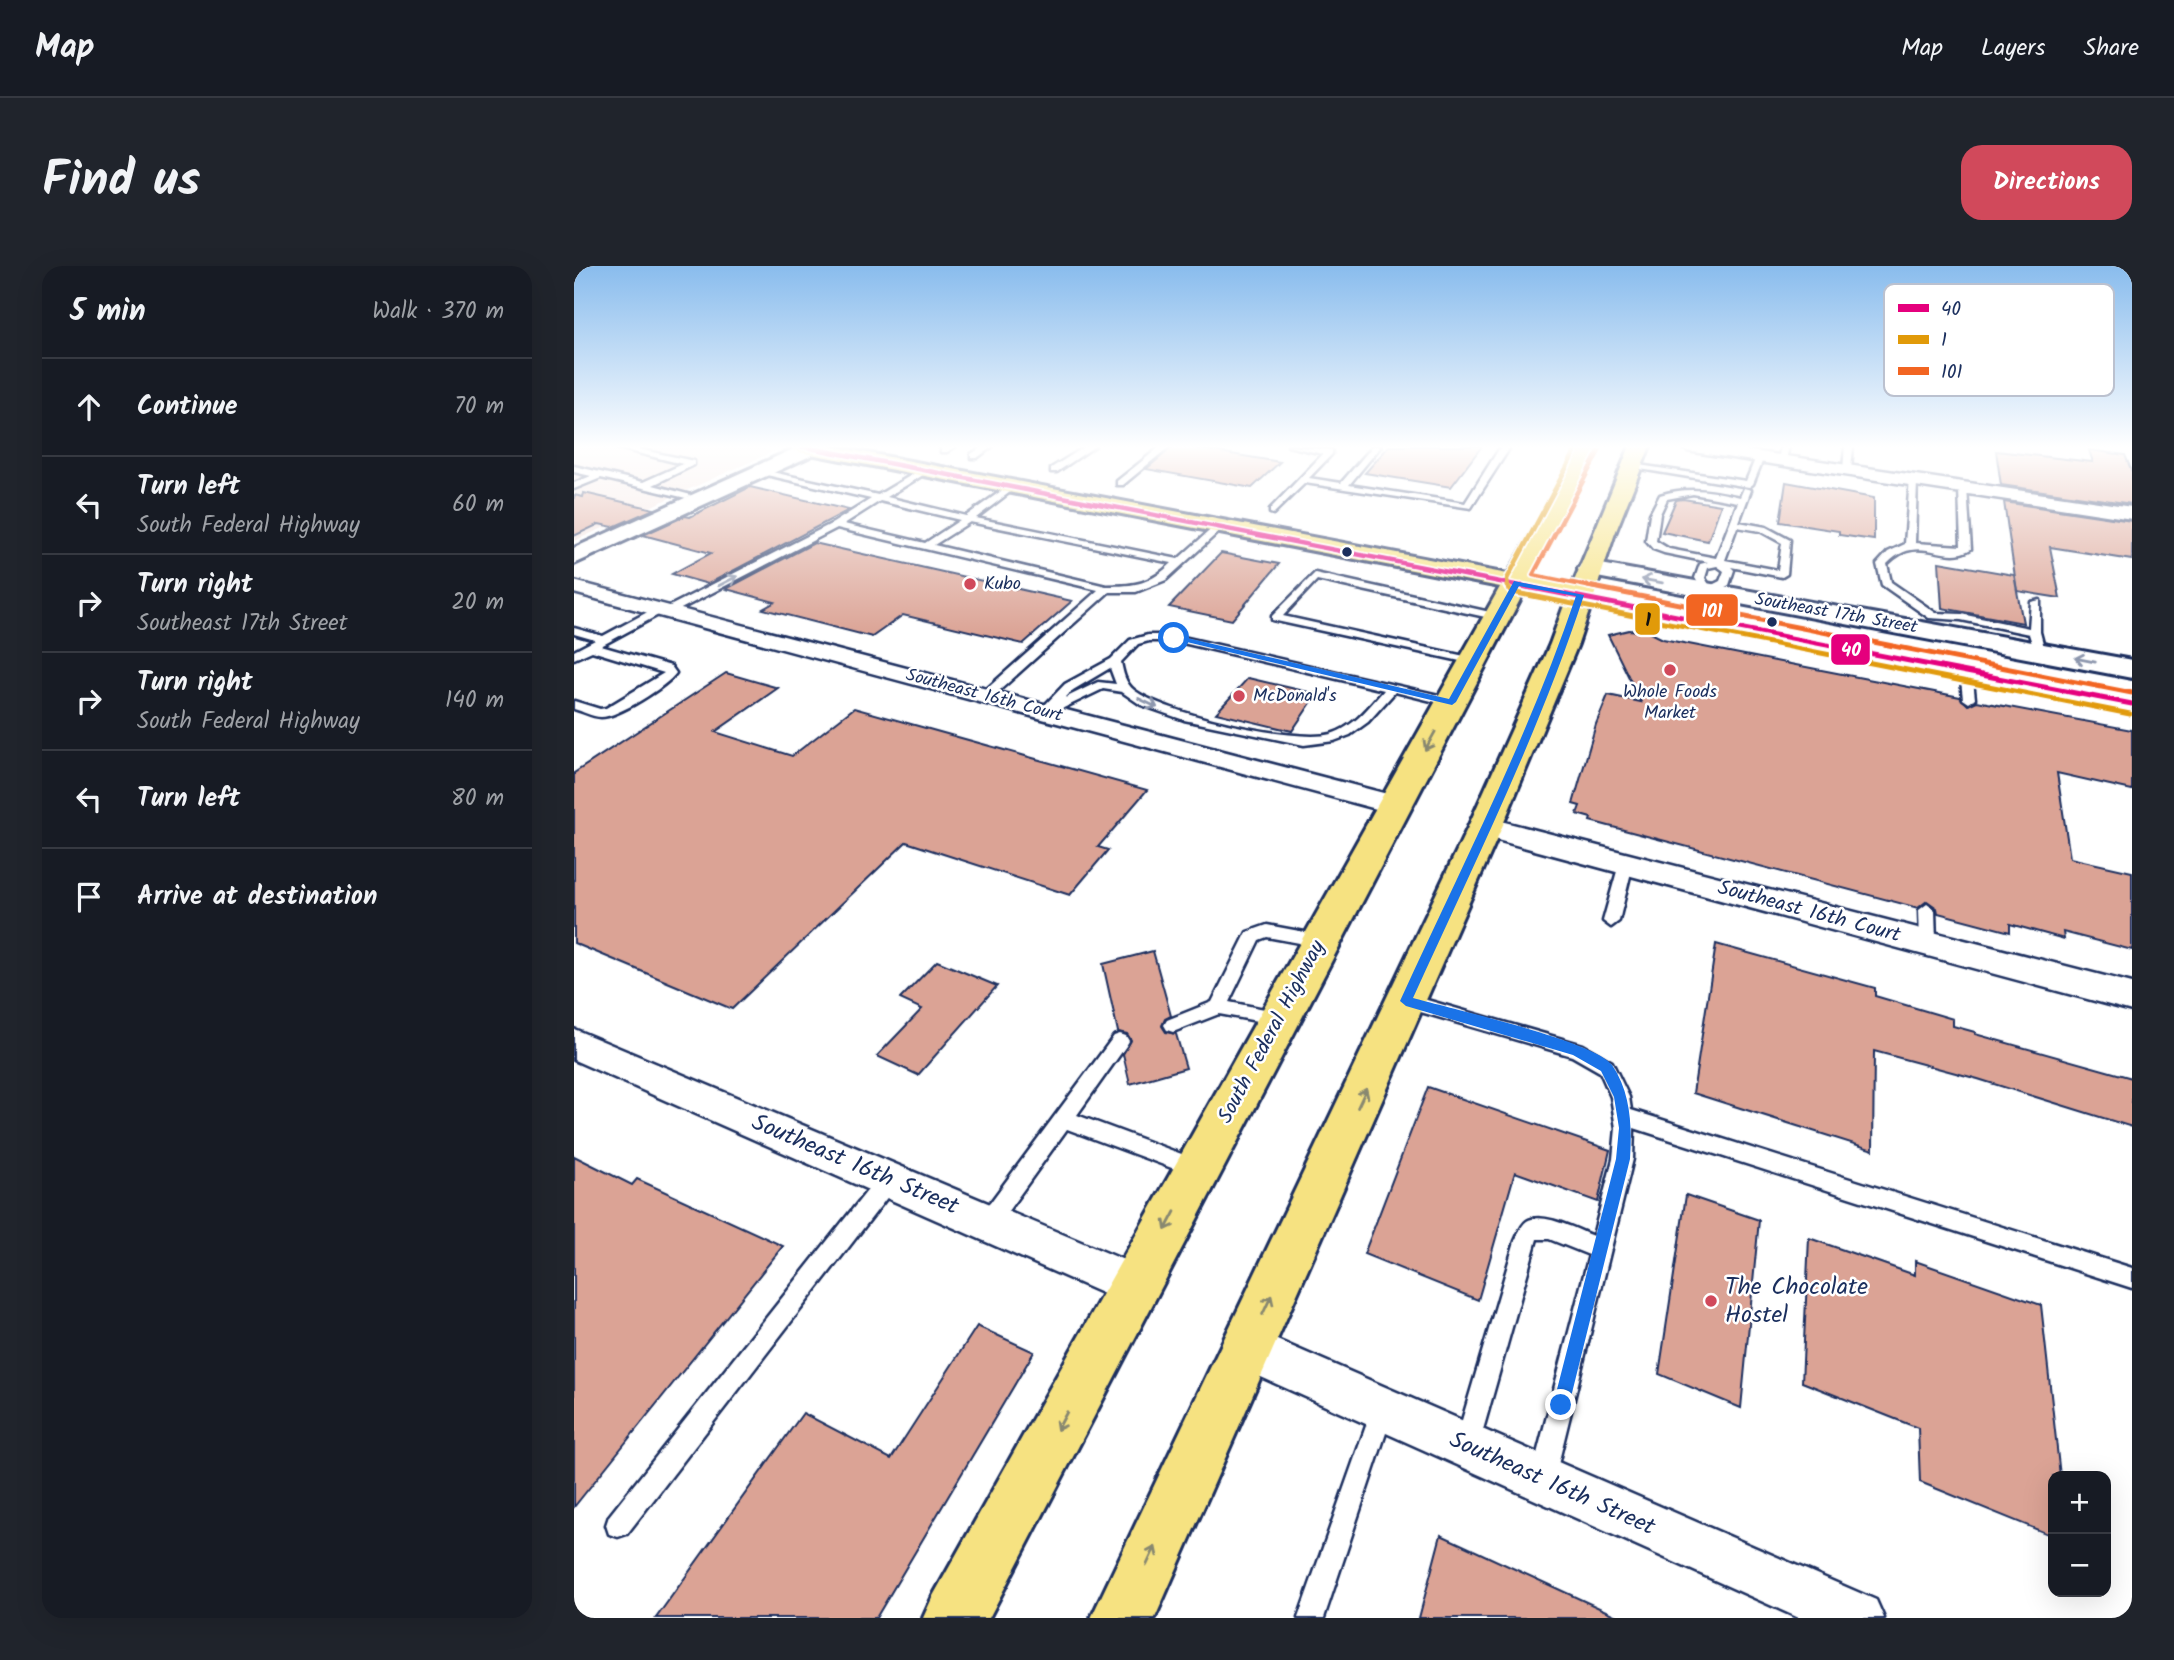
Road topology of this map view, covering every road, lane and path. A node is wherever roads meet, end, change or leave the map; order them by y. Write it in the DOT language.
graph roads {
  1 [pos="654,509"];
  2 [pos="678,509"];
  3 [pos="862,509"];
  4 [pos="924,509"];
  5 [pos="981,509"];
  6 [pos="1129,509"];
  7 [pos="1263,509"];
  8 [pos="1556,509"];
  9 [pos="1615,509"];
  10 [pos="1657,509"];
  11 [pos="1740,509"];
  12 [pos="1912,509"];
  13 [pos="1964,509"];
  14 [pos="2106,509"];
  15 [pos="1273,511"];
  16 [pos="2132,513"];
  17 [pos="1300,516"];
  18 [pos="968,519"];
  19 [pos="1734,524"];
  20 [pos="836,525"];
  21 [pos="1220,526"];
  22 [pos="574,545"];
  23 [pos="1910,545"];
  24 [pos="927,546"];
  25 [pos="1491,551"];
  26 [pos="574,557"];
  27 [pos="1530,559"];
  28 [pos="1180,562"];
  29 [pos="1719,563"];
  30 [pos="1585,582"];
  31 [pos="574,587"];
  32 [pos="1106,589"];
  33 [pos="1708,591"];
  34 [pos="1508,600"];
  35 [pos="2036,602"];
  36 [pos="663,611"];
  37 [pos="1932,624"];
  38 [pos="574,631"];
  39 [pos="603,639"];
  40 [pos="2036,641"];
  41 [pos="591,647"];
  42 [pos="574,656"];
  43 [pos="1115,661"];
  44 [pos="1474,661"];
  45 [pos="1932,664"];
  46 [pos="2132,669"];
  47 [pos="1392,688"];
  48 [pos="1125,689"];
  49 [pos="986,696"];
  50 [pos="1452,702"];
  51 [pos="2132,704"];
  52 [pos="574,705"];
  53 [pos="1045,712"];
  54 [pos="1395,805"];
  55 [pos="1485,827"];
  56 [pos="1626,864"];
  57 [pos="1927,910"];
  58 [pos="1611,921"];
  59 [pos="1321,941"];
  60 [pos="1928,943"];
  61 [pos="2132,997"];
  62 [pos="1406,1001"];
  63 [pos="1218,1007"];
  64 [pos="1279,1018"];
  65 [pos="1173,1024"];
  66 [pos="1120,1041"];
  67 [pos="574,1044"];
  68 [pos="1623,1116"];
  69 [pos="1064,1119"];
  70 [pos="1198,1169"];
  71 [pos="889,1179"];
  72 [pos="988,1222"];
  73 [pos="1600,1249"];
  74 [pos="2132,1278"];
  75 [pos="1135,1286"];
  76 [pos="1247,1349"];
  77 [pos="1382,1409"];
  78 [pos="1466,1446"];
  79 [pos="1542,1480"];
  80 [pos="618,1525"];
  81 [pos="955,1618"];
  82 [pos="1123,1618"];
  83 [pos="1311,1618"];
  84 [pos="1858,1618"];
  1 -- 22 [label="main road"];
  2 -- 26 [label="main road"];
  3 -- 20 [label="lane"];
  4 -- 18 [label="lane"];
  5 -- 18 [label="lane"];
  6 -- 21 [label="main road, Southeast 17th Street"];
  7 -- 15 [label="main road"];
  8 -- 27 [label="main road, South Federal Highway"];
  9 -- 30 [label="main road"];
  10 -- 29 [label="lane"];
  11 -- 19 [label="lane"];
  12 -- 23 [label="lane"];
  13 -- 23 [label="lane"];
  14 -- 16 [label="street"];
  15 -- 17 [label="main road"];
  18 -- 24 [label="lane"];
  18 -- 28 [label="lane"];
  19 -- 29 [label="lane"];
  19 -- 29 [label="lane"];
  20 -- 24 [label="lane"];
  36 -- 20 [label="lane, one-way"];
  21 -- 28 [label="lane"];
  21 -- 34 [label="main road, Southeast 17th Street"];
  23 -- 37 [label="lane"];
  24 -- 32 [label="lane"];
  25 -- 27 [label="main road, Southeast 17th Street"];
  27 -- 30 [label="main road, Southeast 17th Street"];
  27 -- 34 [label="main road, South Federal Highway"];
  28 -- 32 [label="lane"];
  29 -- 33 [label="lane"];
  29 -- 33 [label="lane"];
  33 -- 30 [label="main road, Southeast 17th Street, one-way"];
  30 -- 34 [label="main road, Southeast 17th Street"];
  30 -- 45 [label="main road, Southeast 17th Street"];
  30 -- 55 [label="main road"];
  31 -- 36 [label="street, Southeast 16th Court"];
  32 -- 49 [label="lane"];
  33 -- 37 [label="main road, Southeast 17th Street"];
  34 -- 44 [label="main road, South Federal Highway"];
  34 -- 44 [label="lane"];
  35 -- 40 [label="lane"];
  36 -- 39 [label="lane"];
  36 -- 49 [label="street, Southeast 16th Court"];
  37 -- 40 [label="main road, Southeast 17th Street"];
  37 -- 45 [label="main road"];
  38 -- 39 [label="lane"];
  39 -- 41 [label="lane"];
  46 -- 40 [label="main road, Southeast 17th Street, one-way"];
  41 -- 42 [label="lane"];
  41 -- 52 [label="lane"];
  43 -- 47 [label="lane"];
  43 -- 48 [label="lane"];
  43 -- 53 [label="lane"];
  44 -- 50 [label="main road, South Federal Highway"];
  45 -- 51 [label="main road, Southeast 17th Street"];
  48 -- 47 [label="lane, one-way"];
  47 -- 50 [label="lane"];
  48 -- 53 [label="lane"];
  49 -- 53 [label="street, Southeast 16th Court"];
  50 -- 54 [label="main road, South Federal Highway, one-way"];
  53 -- 54 [label="street, Southeast 16th Court"];
  54 -- 59 [label="main road, South Federal Highway"];
  55 -- 56 [label="street, Southeast 16th Court"];
  55 -- 62 [label="main road"];
  56 -- 58 [label="lane"];
  56 -- 60 [label="street, Southeast 16th Court"];
  57 -- 60 [label="lane"];
  59 -- 63 [label="lane"];
  59 -- 64 [label="main road, South Federal Highway"];
  60 -- 61 [label="street, Southeast 16th Court"];
  62 -- 68 [label="lane"];
  76 -- 62 [label="main road, one-way"];
  63 -- 64 [label="lane"];
  63 -- 65 [label="lane"];
  64 -- 70 [label="main road, South Federal Highway"];
  66 -- 69 [label="lane"];
  67 -- 71 [label="street, Southeast 16th Street"];
  68 -- 73 [label="lane"];
  68 -- 74 [label="lane"];
  69 -- 70 [label="lane"];
  69 -- 72 [label="lane"];
  70 -- 75 [label="main road, South Federal Highway, one-way"];
  71 -- 72 [label="street, Southeast 16th Street"];
  71 -- 80 [label="lane"];
  72 -- 75 [label="street, Southeast 16th Street"];
  73 -- 78 [label="lane"];
  73 -- 79 [label="lane"];
  75 -- 81 [label="main road, South Federal Highway, one-way"];
  76 -- 77 [label="street, Southeast 16th Street"];
  82 -- 76 [label="main road, one-way"];
  77 -- 78 [label="street, Southeast 16th Street"];
  77 -- 83 [label="lane"];
  78 -- 79 [label="street, Southeast 16th Street"];
  79 -- 84 [label="street, Southeast 16th Street"];
}
